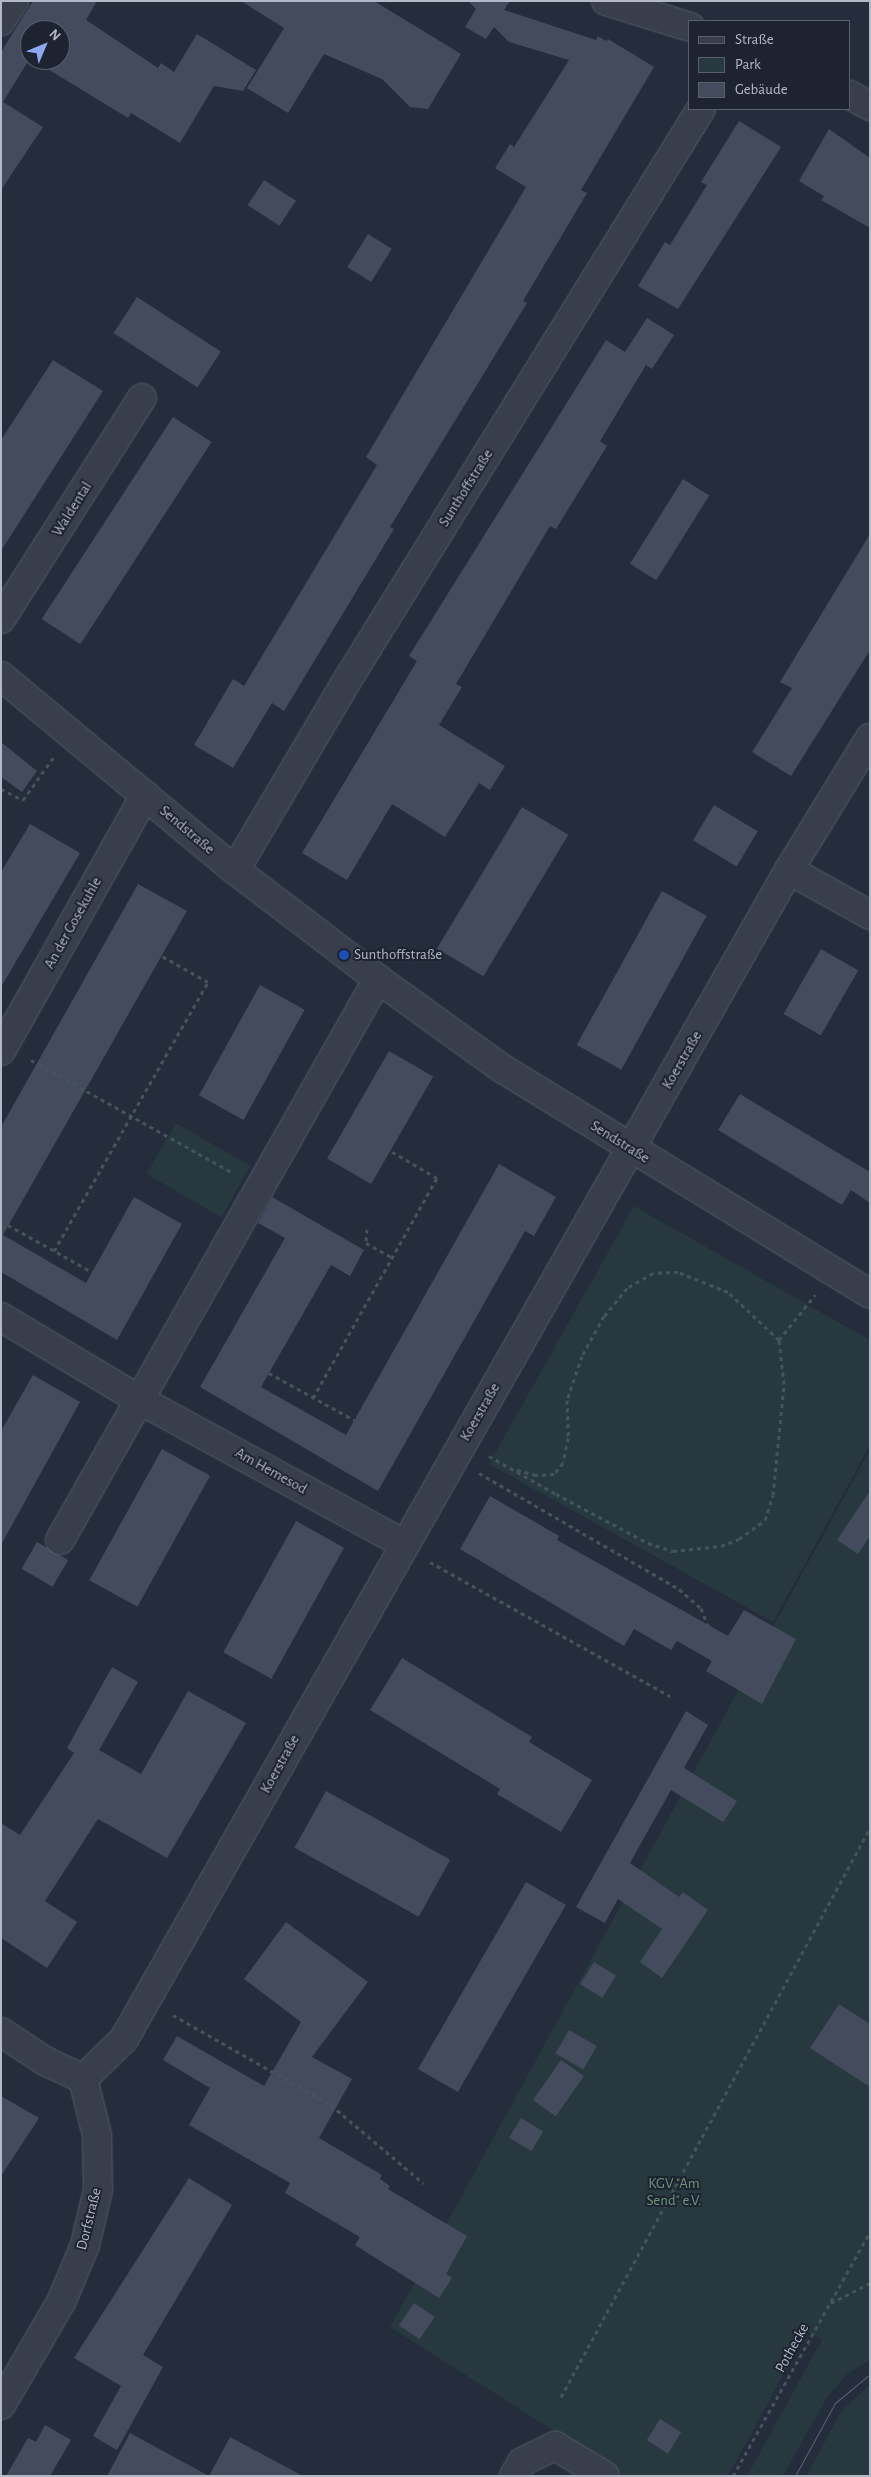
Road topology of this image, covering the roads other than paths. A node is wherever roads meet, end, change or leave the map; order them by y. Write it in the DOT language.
graph roads {
  1 [pos="14,1"];
  2 [pos="606,1"];
  3 [pos="1,21"];
  4 [pos="688,25"];
  5 [pos="851,96"];
  6 [pos="870,106"];
  7 [pos="700,110"];
  8 [pos="142,398"];
  9 [pos="1,619"];
  10 [pos="1,676"];
  11 [pos="870,738"];
  12 [pos="146,795"];
  13 [pos="235,870"];
  14 [pos="789,870"];
  15 [pos="870,915"];
  16 [pos="378,980"];
  17 [pos="3,1048"];
  18 [pos="631,1150"];
  19 [pos="870,1294"];
  20 [pos="1,1317"];
  21 [pos="138,1399"];
  22 [pos="60,1540"];
  23 [pos="413,1551"];
  24 [pos="1,2032"];
  25 [pos="84,2079"];
  26 [pos="1,2405"];
  27 [pos="514,2476"];
  28 [pos="605,2476"];
  1 -- 3 [label="street"];
  2 -- 4 [label="street"];
  5 -- 6 [label="street"];
  7 -- 13 [label="street, Sunthoffstraße"];
  8 -- 9 [label="street, Waldental"];
  10 -- 12 [label="street, Sendstraße"];
  11 -- 14 [label="street, Koerstraße"];
  12 -- 13 [label="street, Sendstraße"];
  12 -- 17 [label="street, An der Gosekuhle"];
  13 -- 16 [label="street, Sendstraße"];
  14 -- 15 [label="street"];
  14 -- 18 [label="street, Koerstraße"];
  16 -- 18 [label="street, Sendstraße"];
  16 -- 21 [label="street"];
  18 -- 19 [label="street, Sendstraße"];
  18 -- 23 [label="street, Koerstraße"];
  20 -- 21 [label="street, Am Hemesod"];
  21 -- 22 [label="street"];
  21 -- 23 [label="street, Am Hemesod"];
  23 -- 25 [label="street, Koerstraße"];
  24 -- 25 [label="street"];
  25 -- 26 [label="street, Dorfstraße"];
  27 -- 28 [label="street"];
}
